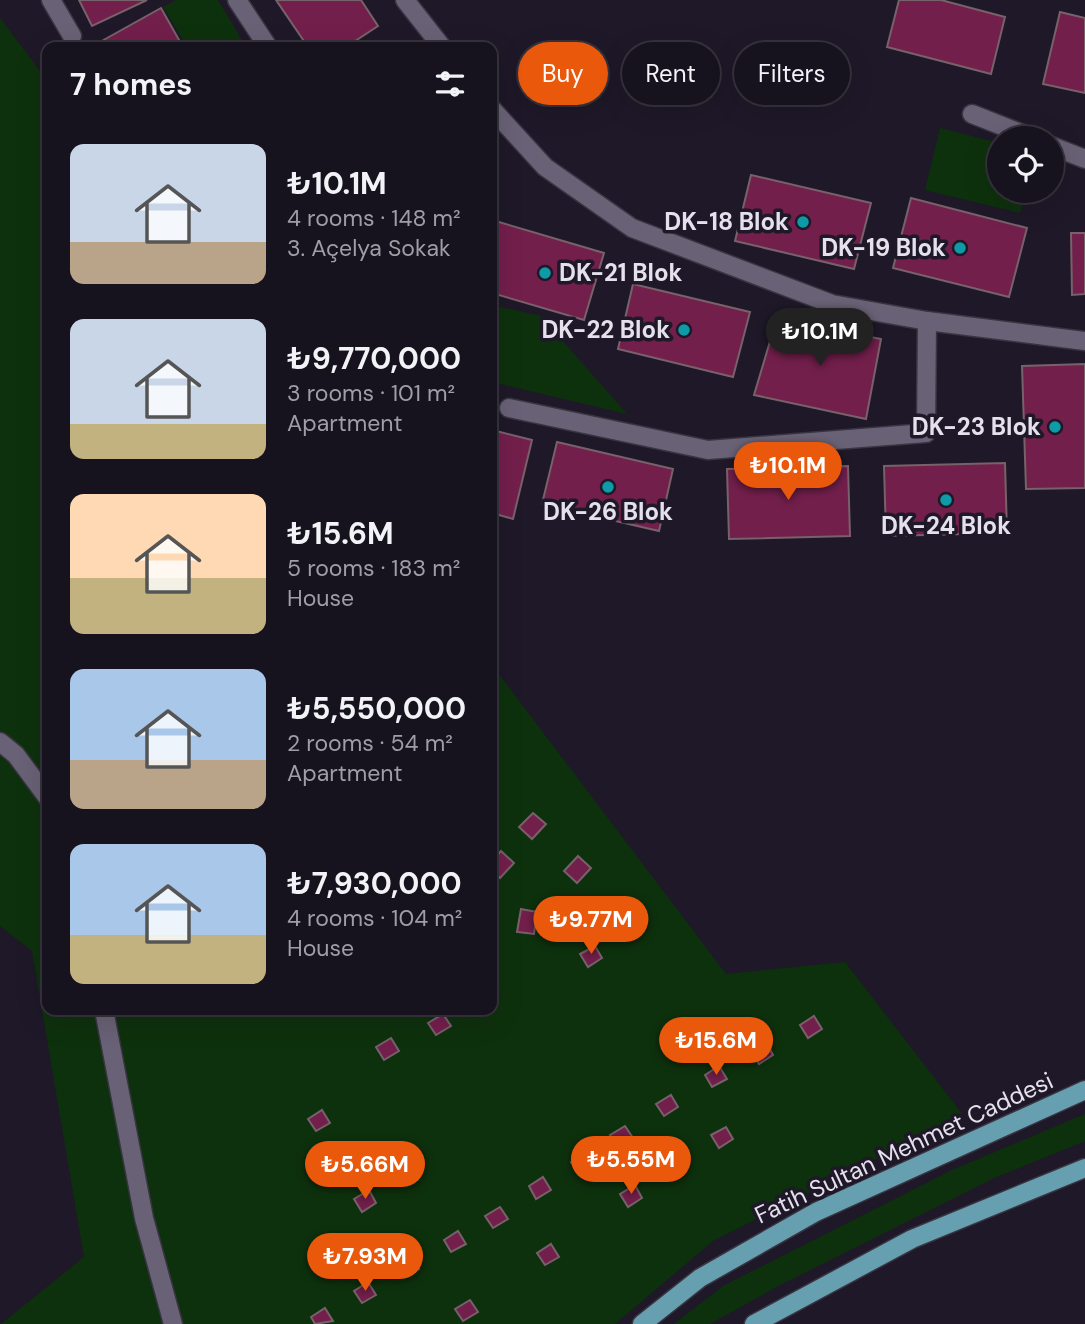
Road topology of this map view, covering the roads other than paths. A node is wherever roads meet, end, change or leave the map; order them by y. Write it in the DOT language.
graph roads {
  1 [pos="51,0"];
  2 [pos="237,0"];
  3 [pos="405,0"];
  4 [pos="72,36"];
  5 [pos="265,42"];
  6 [pos="438,42"];
  7 [pos="497,114"];
  8 [pos="972,114"];
  9 [pos="1002,126"];
  10 [pos="1064,151"];
  11 [pos="1085,159"];
  12 [pos="927,321"];
  13 [pos="1085,341"];
  14 [pos="509,408"];
  15 [pos="0,742"];
  16 [pos="42,790"];
  17 [pos="105,1015"];
  18 [pos="1085,1090"];
  19 [pos="1085,1168"];
  20 [pos="173,1324"];
  21 [pos="642,1324"];
  22 [pos="754,1324"];
  1 -- 4 [label="street"];
  2 -- 5 [label="street"];
  3 -- 6 [label="street"];
  7 -- 12 [label="street"];
  8 -- 9 [label="street"];
  10 -- 11 [label="street"];
  12 -- 13 [label="street"];
  12 -- 14 [label="street"];
  15 -- 16 [label="street"];
  17 -- 20 [label="street"];
  18 -- 21 [label="main road, Fatih Sultan Mehmet Caddesi"];
  19 -- 22 [label="main road"];
}
